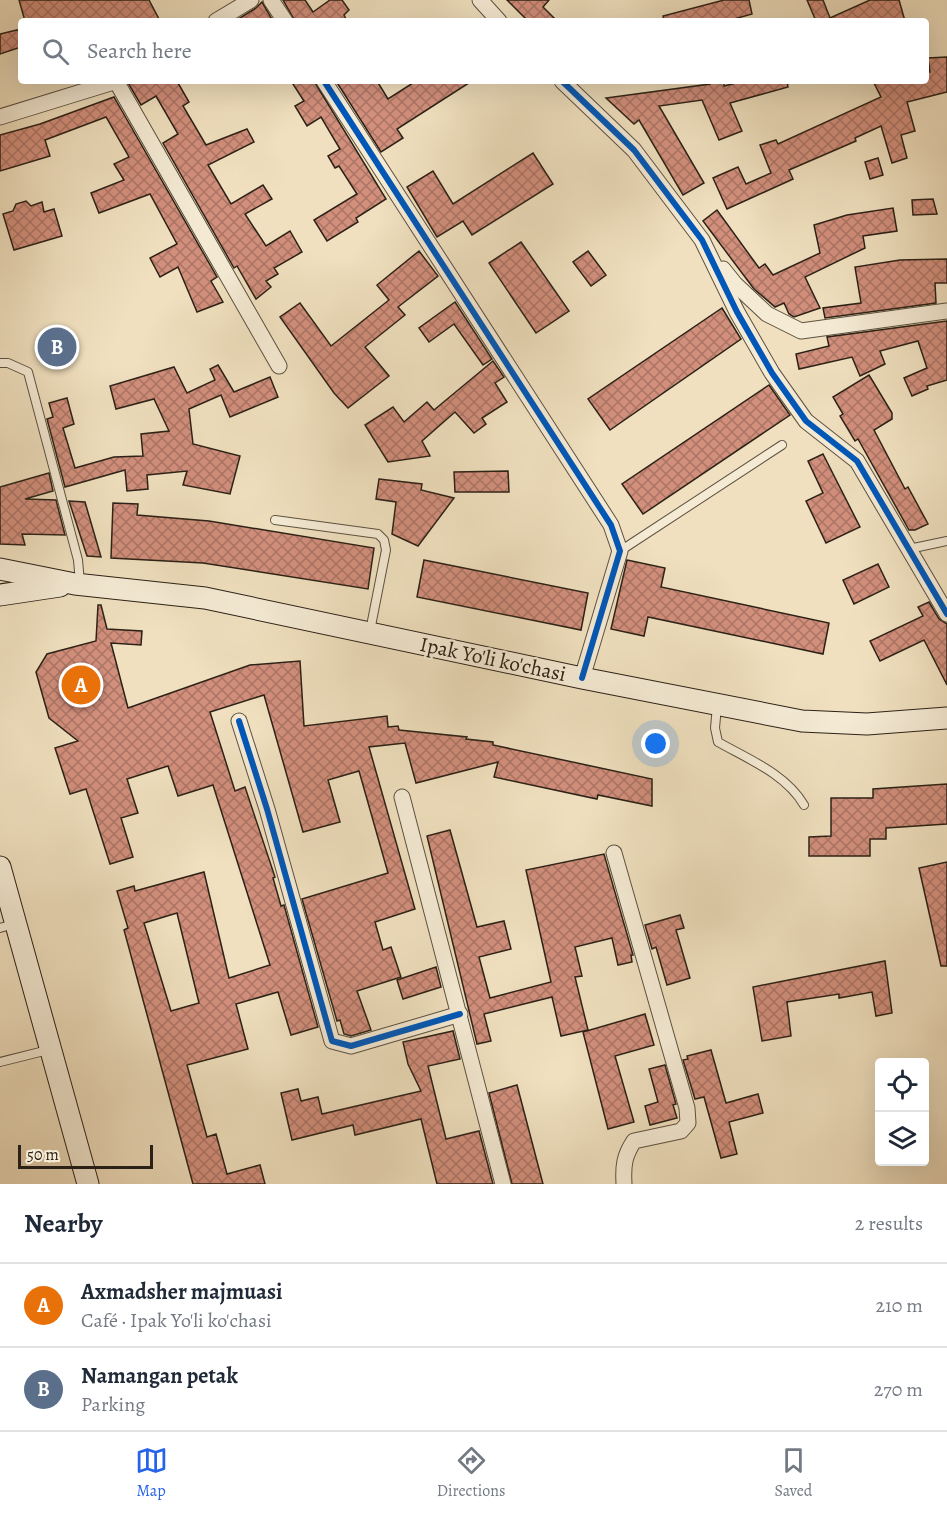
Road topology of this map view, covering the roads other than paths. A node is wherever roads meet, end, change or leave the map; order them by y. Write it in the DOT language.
graph roads {
  1 [pos="251,0"];
  2 [pos="271,0"];
  3 [pos="480,0"];
  4 [pos="221,18"];
  5 [pos="283,18"];
  6 [pos="496,18"];
  7 [pos="107,84"];
  8 [pos="119,84"];
  9 [pos="326,84"];
  10 [pos="565,84"];
  11 [pos="0,117"];
  12 [pos="702,240"];
  13 [pos="947,312"];
  14 [pos="0,363"];
  15 [pos="279,366"];
  16 [pos="782,445"];
  17 [pos="274,520"];
  18 [pos="947,541"];
  19 [pos="909,549"];
  20 [pos="620,551"];
  21 [pos="0,569"];
  22 [pos="78,584"];
  23 [pos="0,595"];
  24 [pos="947,614"];
  25 [pos="370,632"];
  26 [pos="582,678"];
  27 [pos="717,704"];
  28 [pos="947,718"];
  29 [pos="239,721"];
  30 [pos="402,797"];
  31 [pos="804,804"];
  32 [pos="614,853"];
  33 [pos="0,867"];
  34 [pos="7,926"];
  35 [pos="460,1014"];
  36 [pos="49,1050"];
  37 [pos="0,1062"];
  38 [pos="87,1184"];
  39 [pos="503,1184"];
  40 [pos="624,1184"];
  1 -- 4 [label="street"];
  2 -- 5 [label="street"];
  3 -- 6 [label="street"];
  7 -- 11 [label="street"];
  8 -- 15 [label="street"];
  9 -- 20 [label="street"];
  10 -- 12 [label="street"];
  12 -- 13 [label="street"];
  12 -- 19 [label="street"];
  14 -- 22 [label="lane"];
  16 -- 20 [label="lane"];
  17 -- 25 [label="lane"];
  18 -- 19 [label="lane"];
  19 -- 24 [label="street"];
  20 -- 26 [label="street"];
  21 -- 22 [label="main road, Ipak Yo'li ko'chasi"];
  22 -- 23 [label="main road, Ipak Yo'li ko'chasi"];
  22 -- 25 [label="main road, Ipak Yo'li ko'chasi"];
  25 -- 26 [label="main road, Ipak Yo'li ko'chasi"];
  26 -- 27 [label="main road, Ipak Yo'li ko'chasi"];
  27 -- 28 [label="main road, Ipak Yo'li ko'chasi"];
  27 -- 31 [label="lane"];
  29 -- 35 [label="street"];
  30 -- 35 [label="street"];
  32 -- 40 [label="street"];
  33 -- 34 [label="main road"];
  34 -- 36 [label="main road"];
  35 -- 39 [label="street"];
  36 -- 37 [label="lane"];
  36 -- 38 [label="main road"];
}
